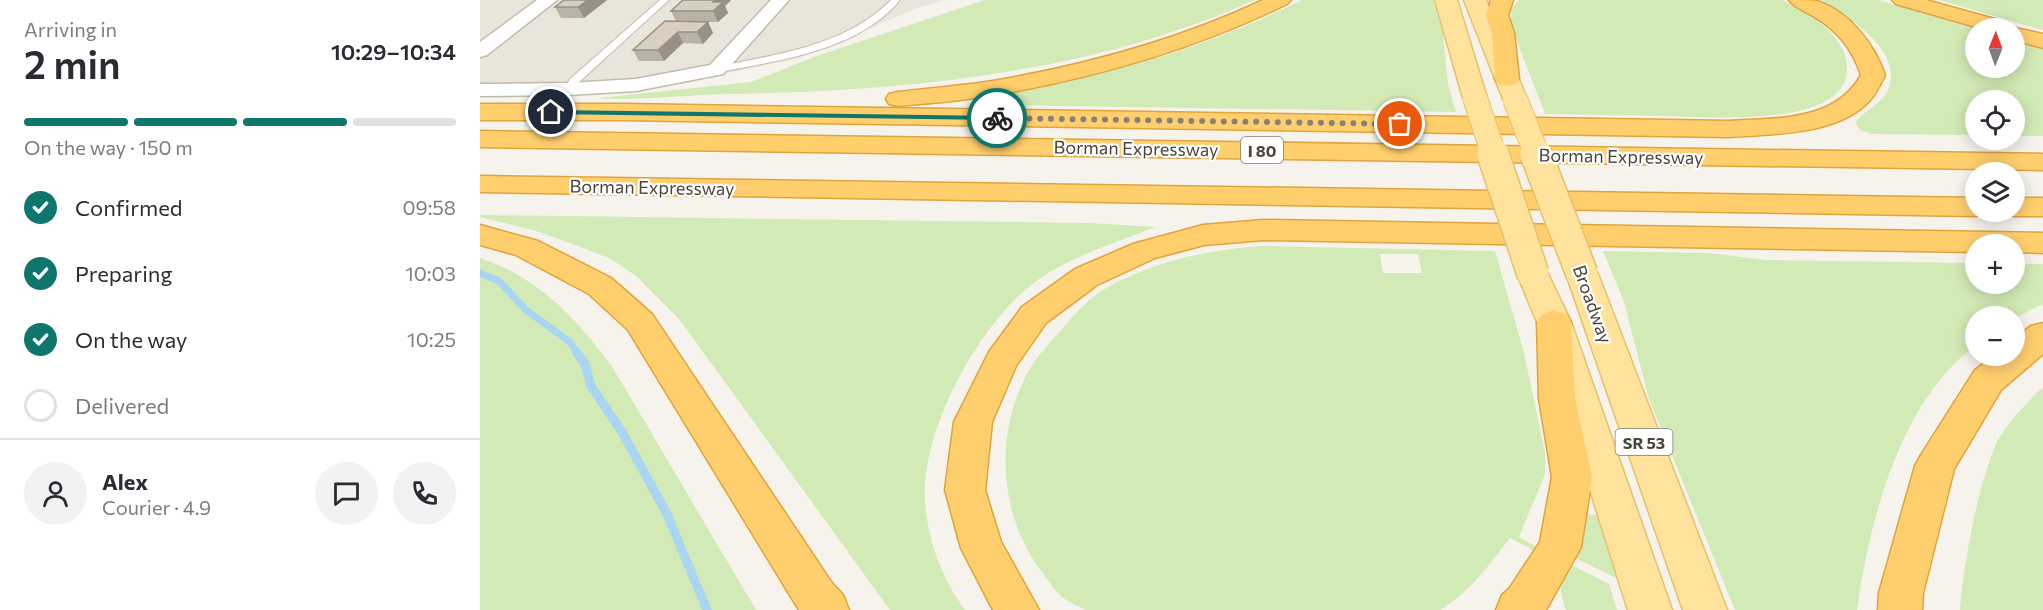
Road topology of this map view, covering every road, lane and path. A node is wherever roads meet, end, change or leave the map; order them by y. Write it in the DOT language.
graph roads {
  1 [pos="548,0"];
  2 [pos="665,0"];
  3 [pos="780,0"];
  4 [pos="896,0"];
  5 [pos="1280,0"];
  6 [pos="1446,0"];
  7 [pos="1475,0"];
  8 [pos="1502,0"];
  9 [pos="1800,0"];
  10 [pos="1903,0"];
  11 [pos="1966,18"];
  12 [pos="2025,36"];
  13 [pos="2043,41"];
  14 [pos="480,51"];
  15 [pos="716,70"];
  16 [pos="569,89"];
  17 [pos="1511,89"];
  18 [pos="480,90"];
  19 [pos="480,112"];
  20 [pos="622,112"];
  21 [pos="480,139"];
  22 [pos="2043,162"];
  23 [pos="480,184"];
  24 [pos="1965,207"];
  25 [pos="2025,207"];
  26 [pos="2043,207"];
  27 [pos="480,235"];
  28 [pos="2043,243"];
  29 [pos="1554,322"];
  30 [pos="2043,335"];
  31 [pos="826,610"];
  32 [pos="1017,610"];
  33 [pos="1518,610"];
  34 [pos="1650,610"];
  35 [pos="1705,610"];
  36 [pos="1900,610"];
  1 -- 14 [label="street"];
  2 -- 16 [label="lane"];
  3 -- 15 [label="street"];
  4 -- 15 [label="lane"];
  5 -- 20 [label="highway"];
  6 -- 29 [label="main road, SR 53, bridge"];
  7 -- 17 [label="main road, Broadway / SR 53"];
  8 -- 17 [label="highway"];
  9 -- 20 [label="highway"];
  10 -- 11 [label="highway"];
  12 -- 13 [label="highway"];
  15 -- 16 [label="street"];
  16 -- 18 [label="street"];
  17 -- 35 [label="main road, Broadway / SR 53, bridge"];
  19 -- 20 [label="highway"];
  21 -- 22 [label="highway, Borman Expressway / I 80"];
  23 -- 24 [label="highway, Borman Expressway"];
  25 -- 26 [label="highway"];
  27 -- 31 [label="highway"];
  28 -- 32 [label="highway"];
  29 -- 33 [label="highway"];
  29 -- 34 [label="main road, SR 53"];
  30 -- 36 [label="highway"];
}
